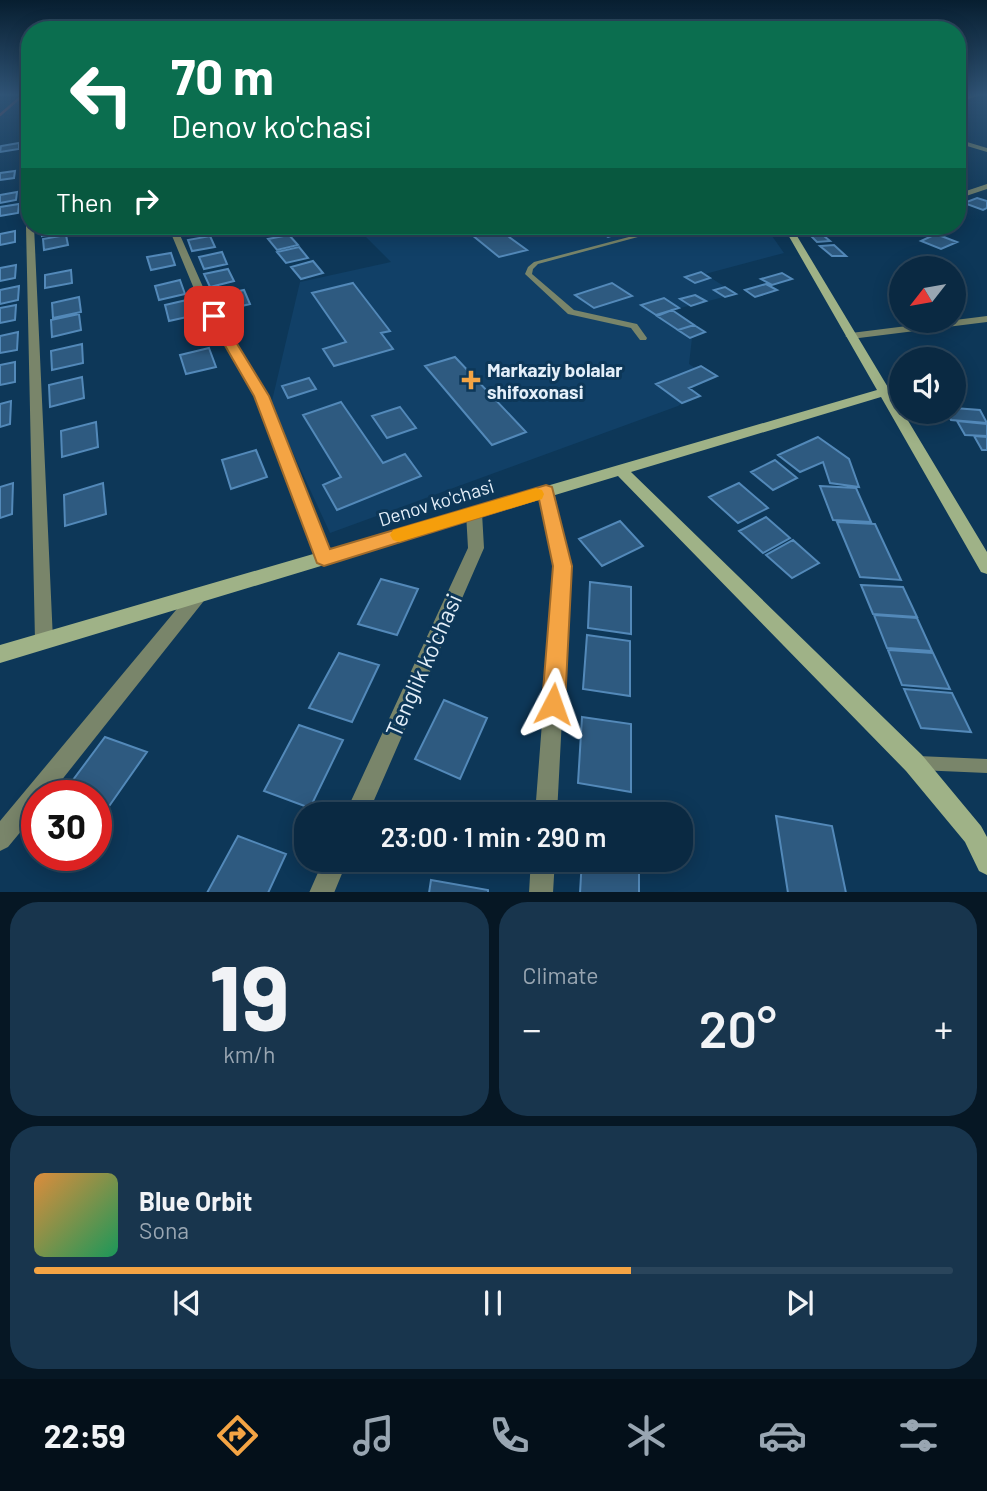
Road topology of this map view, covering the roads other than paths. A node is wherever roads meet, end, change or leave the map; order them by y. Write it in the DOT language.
graph roads {
  1 [pos="966,144"];
  2 [pos="987,150"];
  3 [pos="987,186"];
  4 [pos="966,194"];
  5 [pos="30,235"];
  6 [pos="176,235"];
  7 [pos="642,235"];
  8 [pos="792,235"];
  9 [pos="987,319"];
  10 [pos="851,336"];
  11 [pos="643,338"];
  12 [pos="884,392"];
  13 [pos="620,469"];
  14 [pos="546,491"];
  15 [pos="474,513"];
  16 [pos="324,558"];
  17 [pos="987,567"];
  18 [pos="197,597"];
  19 [pos="44,640"];
  20 [pos="0,654"];
  21 [pos="914,763"];
  22 [pos="987,766"];
  23 [pos="361,802"];
  24 [pos="547,802"];
  25 [pos="0,839"];
  26 [pos="987,863"];
  27 [pos="330,872"];
  28 [pos="542,872"];
  29 [pos="321,892"];
  30 [pos="541,892"];
  1 -- 2 [label="street"];
  3 -- 4 [label="street"];
  5 -- 19 [label="street"];
  6 -- 16 [label="street"];
  7 -- 11 [label="lane"];
  8 -- 10 [label="street"];
  9 -- 10 [label="street"];
  10 -- 12 [label="street"];
  12 -- 13 [label="street, Denov ko'chasi"];
  12 -- 17 [label="street"];
  13 -- 14 [label="street, Denov ko'chasi"];
  13 -- 21 [label="street"];
  14 -- 15 [label="street, Denov ko'chasi"];
  14 -- 24 [label="street"];
  15 -- 16 [label="street, Denov ko'chasi"];
  15 -- 23 [label="street, Tenglik ko'chasi"];
  16 -- 18 [label="street, Denov ko'chasi"];
  18 -- 19 [label="street, Denov ko'chasi"];
  18 -- 25 [label="street"];
  19 -- 20 [label="street, Denov ko'chasi"];
  21 -- 22 [label="lane"];
  21 -- 26 [label="street"];
  27 -- 29 [label="street"];
  28 -- 30 [label="street"];
}
